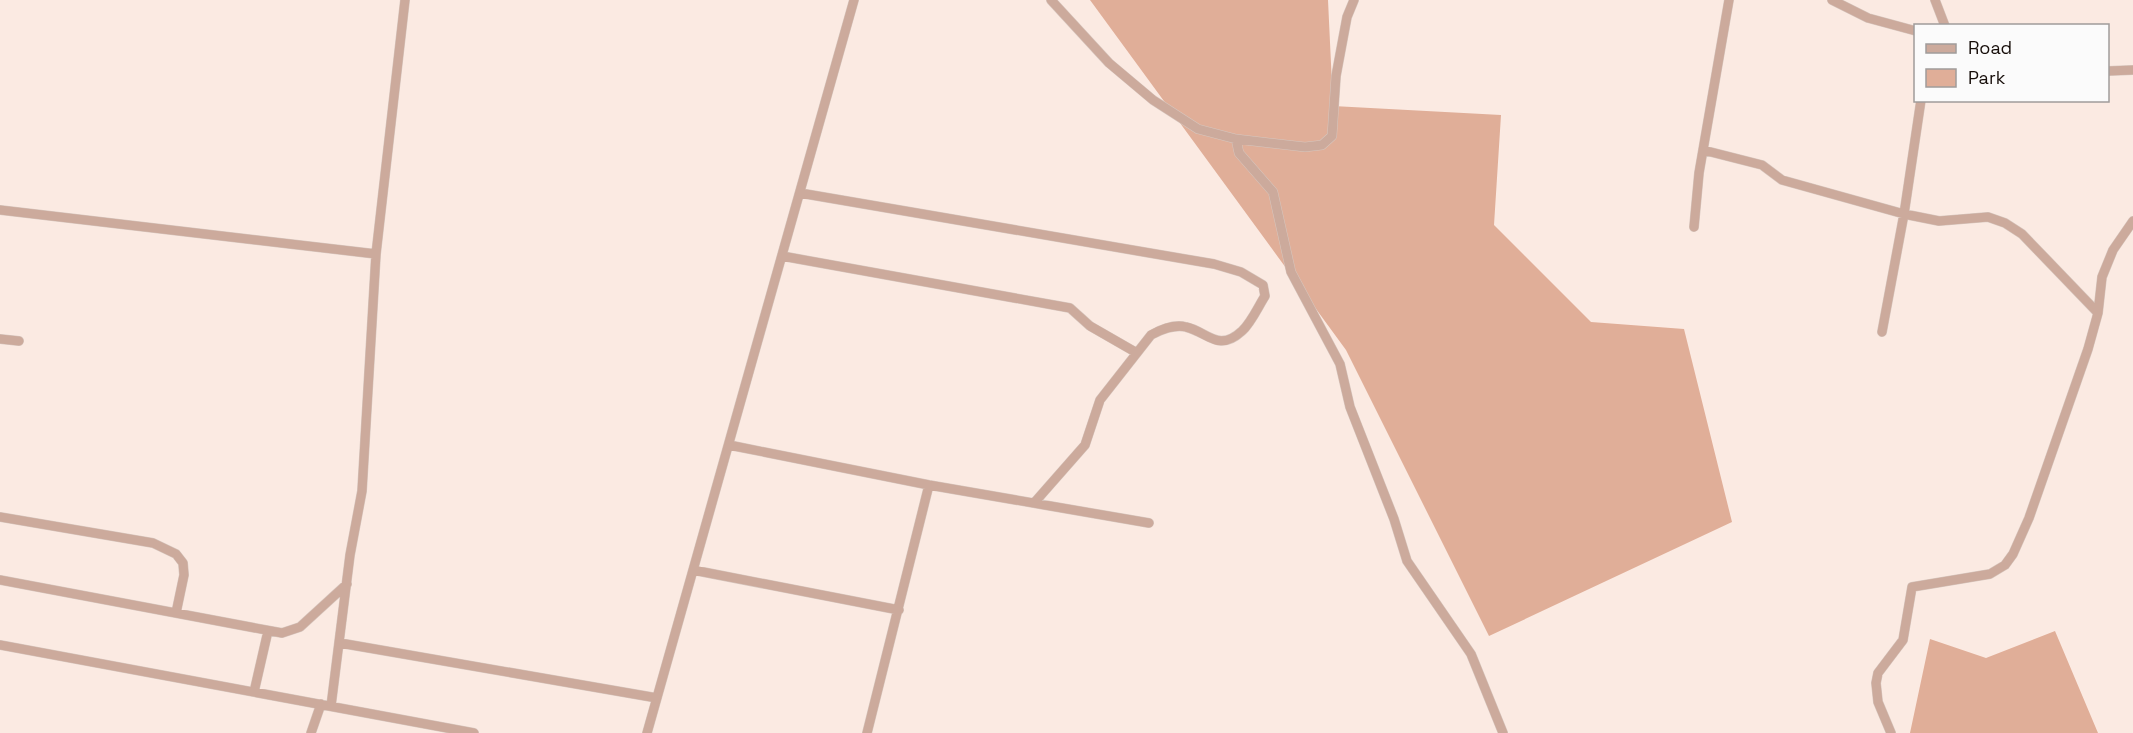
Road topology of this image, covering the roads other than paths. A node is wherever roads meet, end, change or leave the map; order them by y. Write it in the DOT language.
graph roads {
  1 [pos="405,0"];
  2 [pos="854,0"];
  3 [pos="1051,0"];
  4 [pos="1354,0"];
  5 [pos="1729,0"];
  6 [pos="1832,0"];
  7 [pos="1935,0"];
  8 [pos="1944,24"];
  9 [pos="1914,30"];
  10 [pos="2133,70"];
  11 [pos="2109,71"];
  12 [pos="1921,102"];
  13 [pos="1236,139"];
  14 [pos="1703,150"];
  15 [pos="800,193"];
  16 [pos="0,210"];
  17 [pos="1904,214"];
  18 [pos="2133,220"];
  19 [pos="1694,227"];
  20 [pos="376,254"];
  21 [pos="782,256"];
  22 [pos="2098,313"];
  23 [pos="1882,332"];
  24 [pos="0,339"];
  25 [pos="19,341"];
  26 [pos="1137,353"];
  27 [pos="729,445"];
  28 [pos="929,485"];
  29 [pos="1034,503"];
  30 [pos="0,517"];
  31 [pos="1149,523"];
  32 [pos="693,570"];
  33 [pos="0,580"];
  34 [pos="347,584"];
  35 [pos="899,610"];
  36 [pos="176,613"];
  37 [pos="268,630"];
  38 [pos="340,643"];
  39 [pos="0,645"];
  40 [pos="254,692"];
  41 [pos="657,698"];
  42 [pos="326,705"];
  43 [pos="311,733"];
  44 [pos="474,733"];
  45 [pos="647,733"];
  46 [pos="867,733"];
  47 [pos="1503,733"];
  48 [pos="1891,733"];
  1 -- 20 [label="street"];
  2 -- 15 [label="street"];
  3 -- 13 [label="street"];
  4 -- 13 [label="street"];
  5 -- 14 [label="street"];
  6 -- 9 [label="street"];
  7 -- 8 [label="street"];
  10 -- 11 [label="street"];
  12 -- 17 [label="street"];
  13 -- 47 [label="street"];
  14 -- 17 [label="street"];
  14 -- 19 [label="street"];
  15 -- 21 [label="street"];
  15 -- 26 [label="street"];
  16 -- 20 [label="street"];
  17 -- 22 [label="street"];
  17 -- 23 [label="street"];
  18 -- 22 [label="street"];
  20 -- 34 [label="street"];
  21 -- 26 [label="street"];
  21 -- 27 [label="street"];
  22 -- 48 [label="street"];
  24 -- 25 [label="street"];
  26 -- 29 [label="street"];
  27 -- 28 [label="street"];
  27 -- 32 [label="street"];
  28 -- 29 [label="street"];
  28 -- 35 [label="street"];
  29 -- 31 [label="street"];
  30 -- 36 [label="street"];
  32 -- 35 [label="street"];
  32 -- 41 [label="street"];
  33 -- 36 [label="street"];
  34 -- 37 [label="street"];
  34 -- 38 [label="street"];
  35 -- 46 [label="street"];
  36 -- 37 [label="street"];
  37 -- 40 [label="street"];
  38 -- 41 [label="street"];
  38 -- 42 [label="street"];
  39 -- 40 [label="street"];
  40 -- 42 [label="street"];
  41 -- 45 [label="street"];
  42 -- 43 [label="street"];
  42 -- 44 [label="street"];
}
